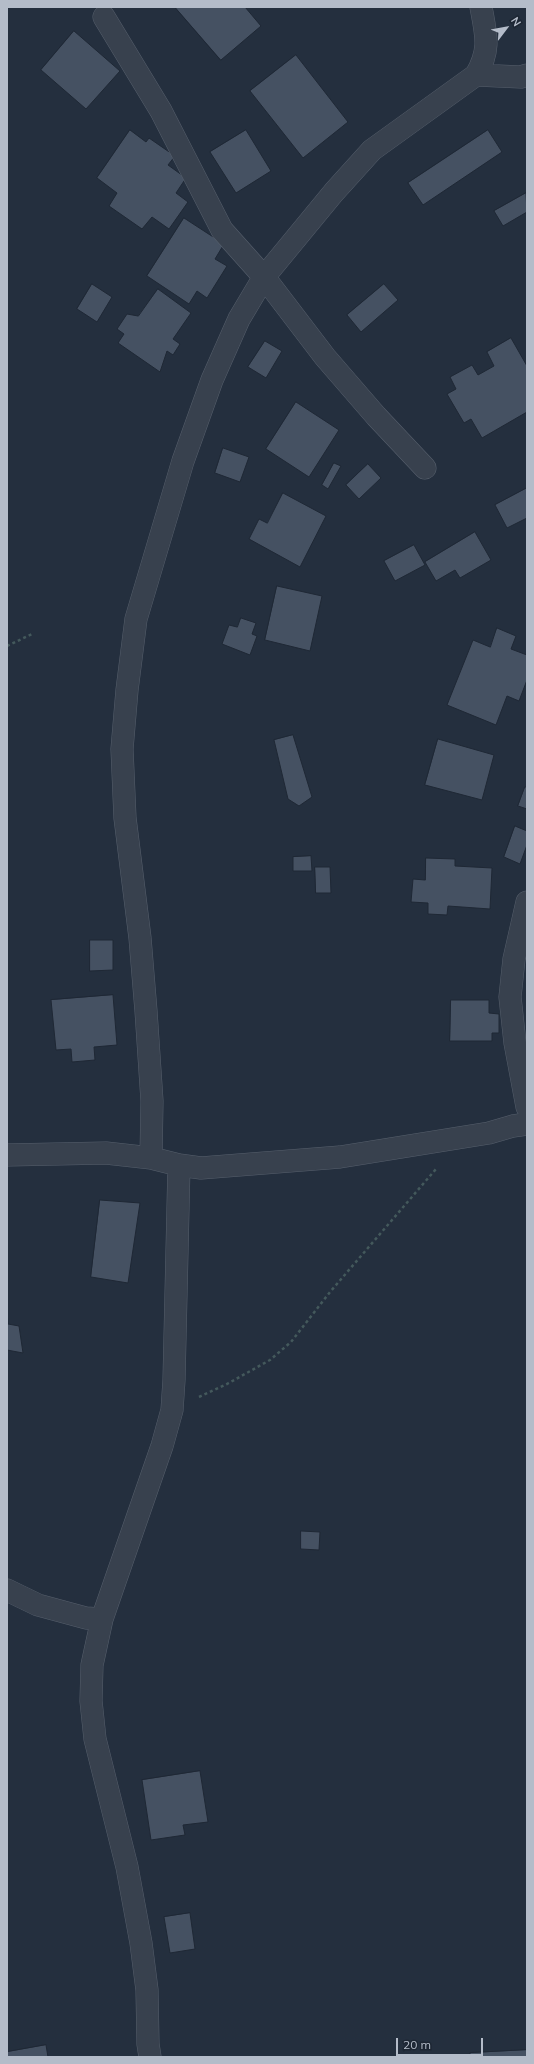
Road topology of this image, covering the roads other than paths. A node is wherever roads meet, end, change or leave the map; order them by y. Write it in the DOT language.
graph roads {
  1 [pos="481,7"];
  2 [pos="104,16"];
  3 [pos="476,75"];
  4 [pos="527,75"];
  5 [pos="264,277"];
  6 [pos="425,468"];
  7 [pos="527,902"];
  8 [pos="527,1107"];
  9 [pos="527,1124"];
  10 [pos="7,1155"];
  11 [pos="151,1158"];
  12 [pos="179,1165"];
  13 [pos="7,1590"];
  14 [pos="102,1619"];
  15 [pos="150,2057"];
  1 -- 3 [label="street"];
  2 -- 5 [label="street"];
  3 -- 4 [label="street"];
  3 -- 5 [label="street"];
  5 -- 6 [label="street"];
  5 -- 11 [label="street"];
  7 -- 8 [label="street"];
  9 -- 12 [label="street"];
  10 -- 11 [label="street"];
  11 -- 12 [label="street"];
  12 -- 14 [label="street"];
  13 -- 14 [label="street"];
  14 -- 15 [label="street"];
}
